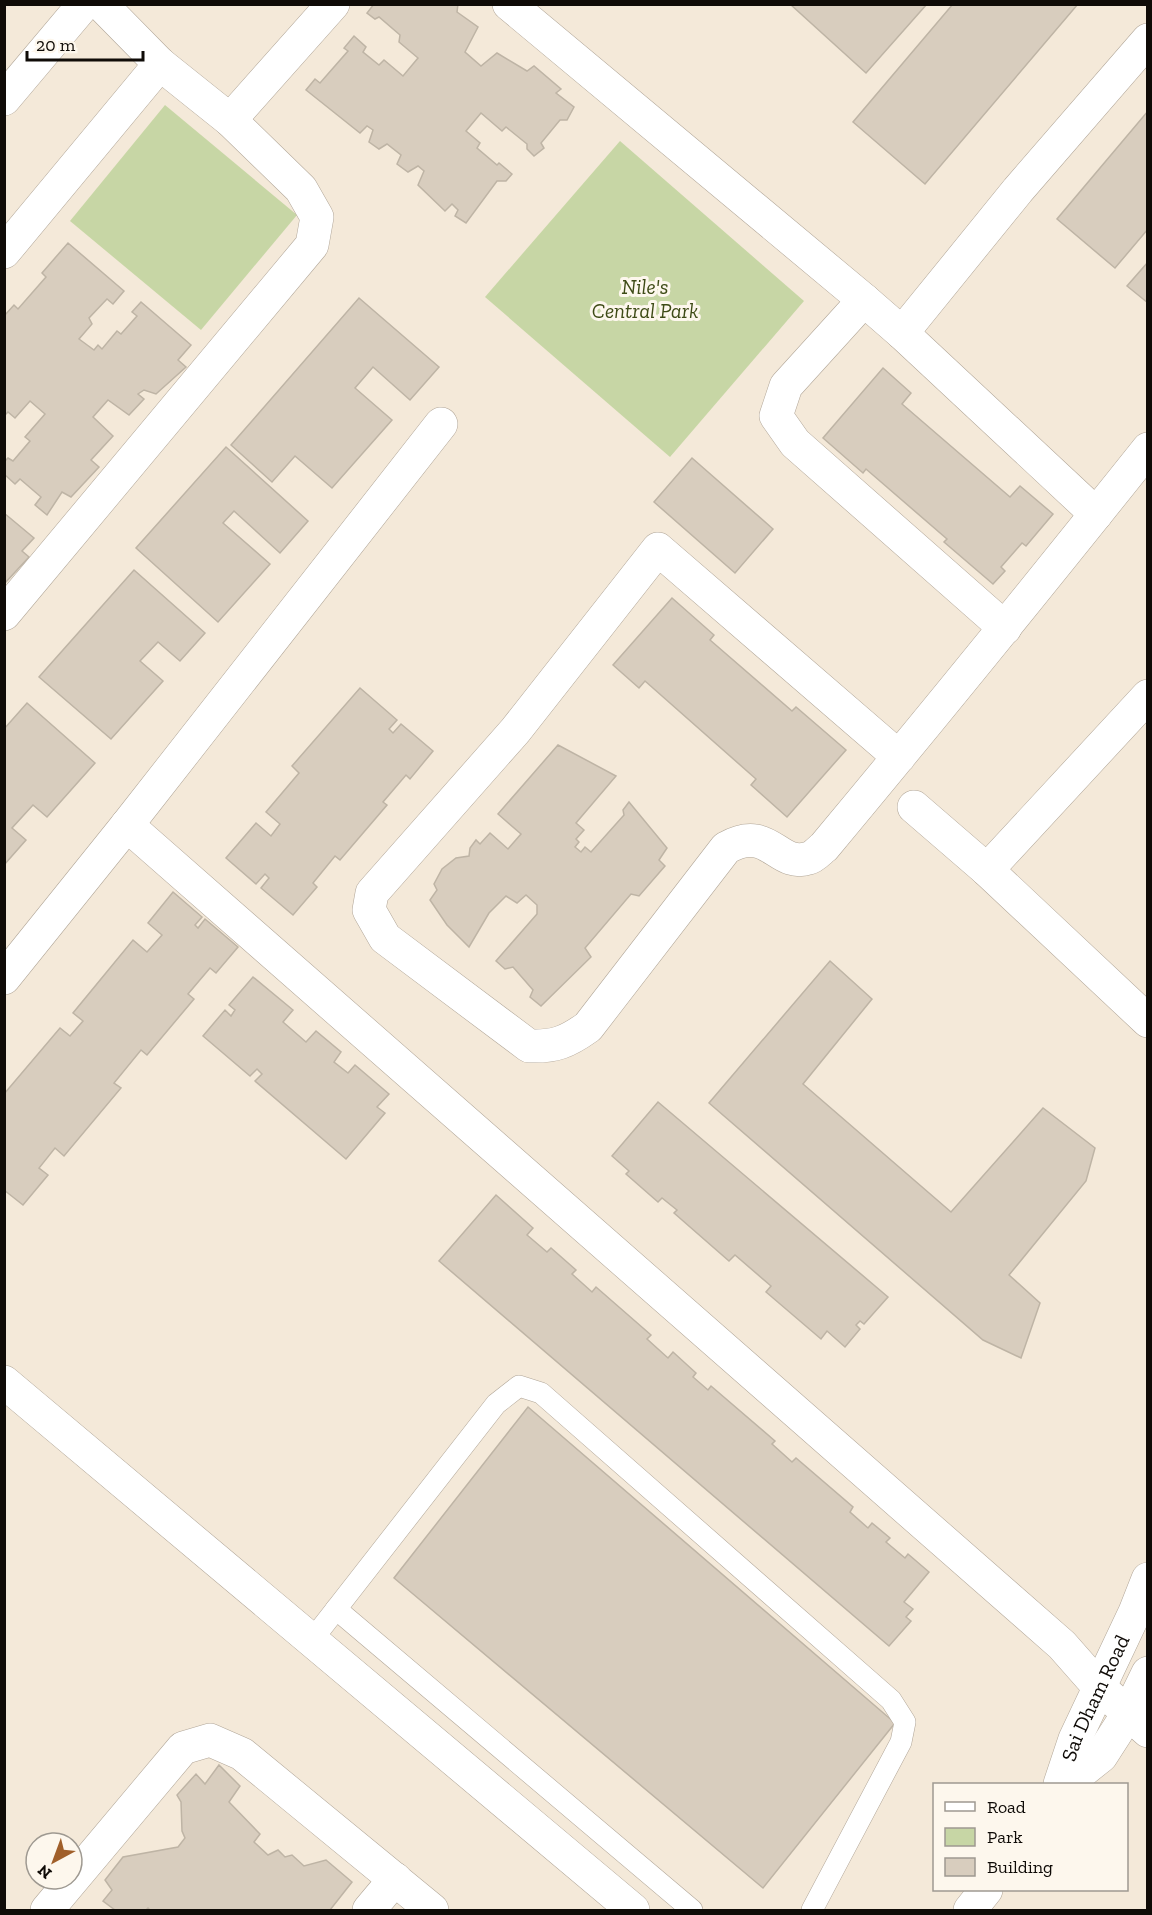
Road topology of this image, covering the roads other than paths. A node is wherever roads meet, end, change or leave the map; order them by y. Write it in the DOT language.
graph roads {
  1 [pos="84,4"];
  2 [pos="101,4"];
  3 [pos="333,4"];
  4 [pos="509,4"];
  5 [pos="1148,40"];
  6 [pos="160,64"];
  7 [pos="4,99"];
  8 [pos="230,120"];
  9 [pos="4,252"];
  10 [pos="864,300"];
  11 [pos="902,333"];
  12 [pos="441,424"];
  13 [pos="1148,449"];
  14 [pos="1096,514"];
  15 [pos="4,614"];
  16 [pos="1005,628"];
  17 [pos="1148,696"];
  18 [pos="899,757"];
  19 [pos="914,807"];
  20 [pos="127,825"];
  21 [pos="987,870"];
  22 [pos="4,978"];
  23 [pos="1148,1021"];
  24 [pos="4,1382"];
  25 [pos="1148,1579"];
  26 [pos="336,1609"];
  27 [pos="312,1640"];
  28 [pos="1148,1673"];
  29 [pos="1099,1687"];
  30 [pos="1138,1722"];
  31 [pos="1061,1783"];
  32 [pos="1068,1783"];
  33 [pos="395,1879"];
  34 [pos="985,1891"];
  35 [pos="47,1911"];
  36 [pos="369,1911"];
  37 [pos="432,1911"];
  38 [pos="633,1911"];
  39 [pos="693,1911"];
  40 [pos="812,1911"];
  41 [pos="970,1911"];
  1 -- 7 [label="street"];
  2 -- 6 [label="street"];
  3 -- 8 [label="street"];
  4 -- 10 [label="street"];
  5 -- 11 [label="street"];
  6 -- 8 [label="street"];
  6 -- 9 [label="street"];
  8 -- 15 [label="street"];
  10 -- 11 [label="street"];
  10 -- 16 [label="street"];
  11 -- 14 [label="street"];
  12 -- 20 [label="street"];
  13 -- 14 [label="street"];
  14 -- 16 [label="street"];
  16 -- 18 [label="street"];
  17 -- 21 [label="street"];
  18 -- 18 [label="street"];
  19 -- 21 [label="street"];
  20 -- 22 [label="street"];
  20 -- 29 [label="street"];
  21 -- 23 [label="street"];
  24 -- 27 [label="street"];
  25 -- 29 [label="street, Sai Dham Road"];
  26 -- 27 [label="lane"];
  26 -- 39 [label="lane"];
  26 -- 40 [label="lane"];
  27 -- 38 [label="street"];
  28 -- 30 [label="street, Sai Dham Road"];
  29 -- 30 [label="street"];
  29 -- 31 [label="street, Sai Dham Road"];
  30 -- 32 [label="street, Sai Dham Road"];
  33 -- 35 [label="street"];
  33 -- 36 [label="street"];
  33 -- 37 [label="street"];
  34 -- 41 [label="street"];
}
